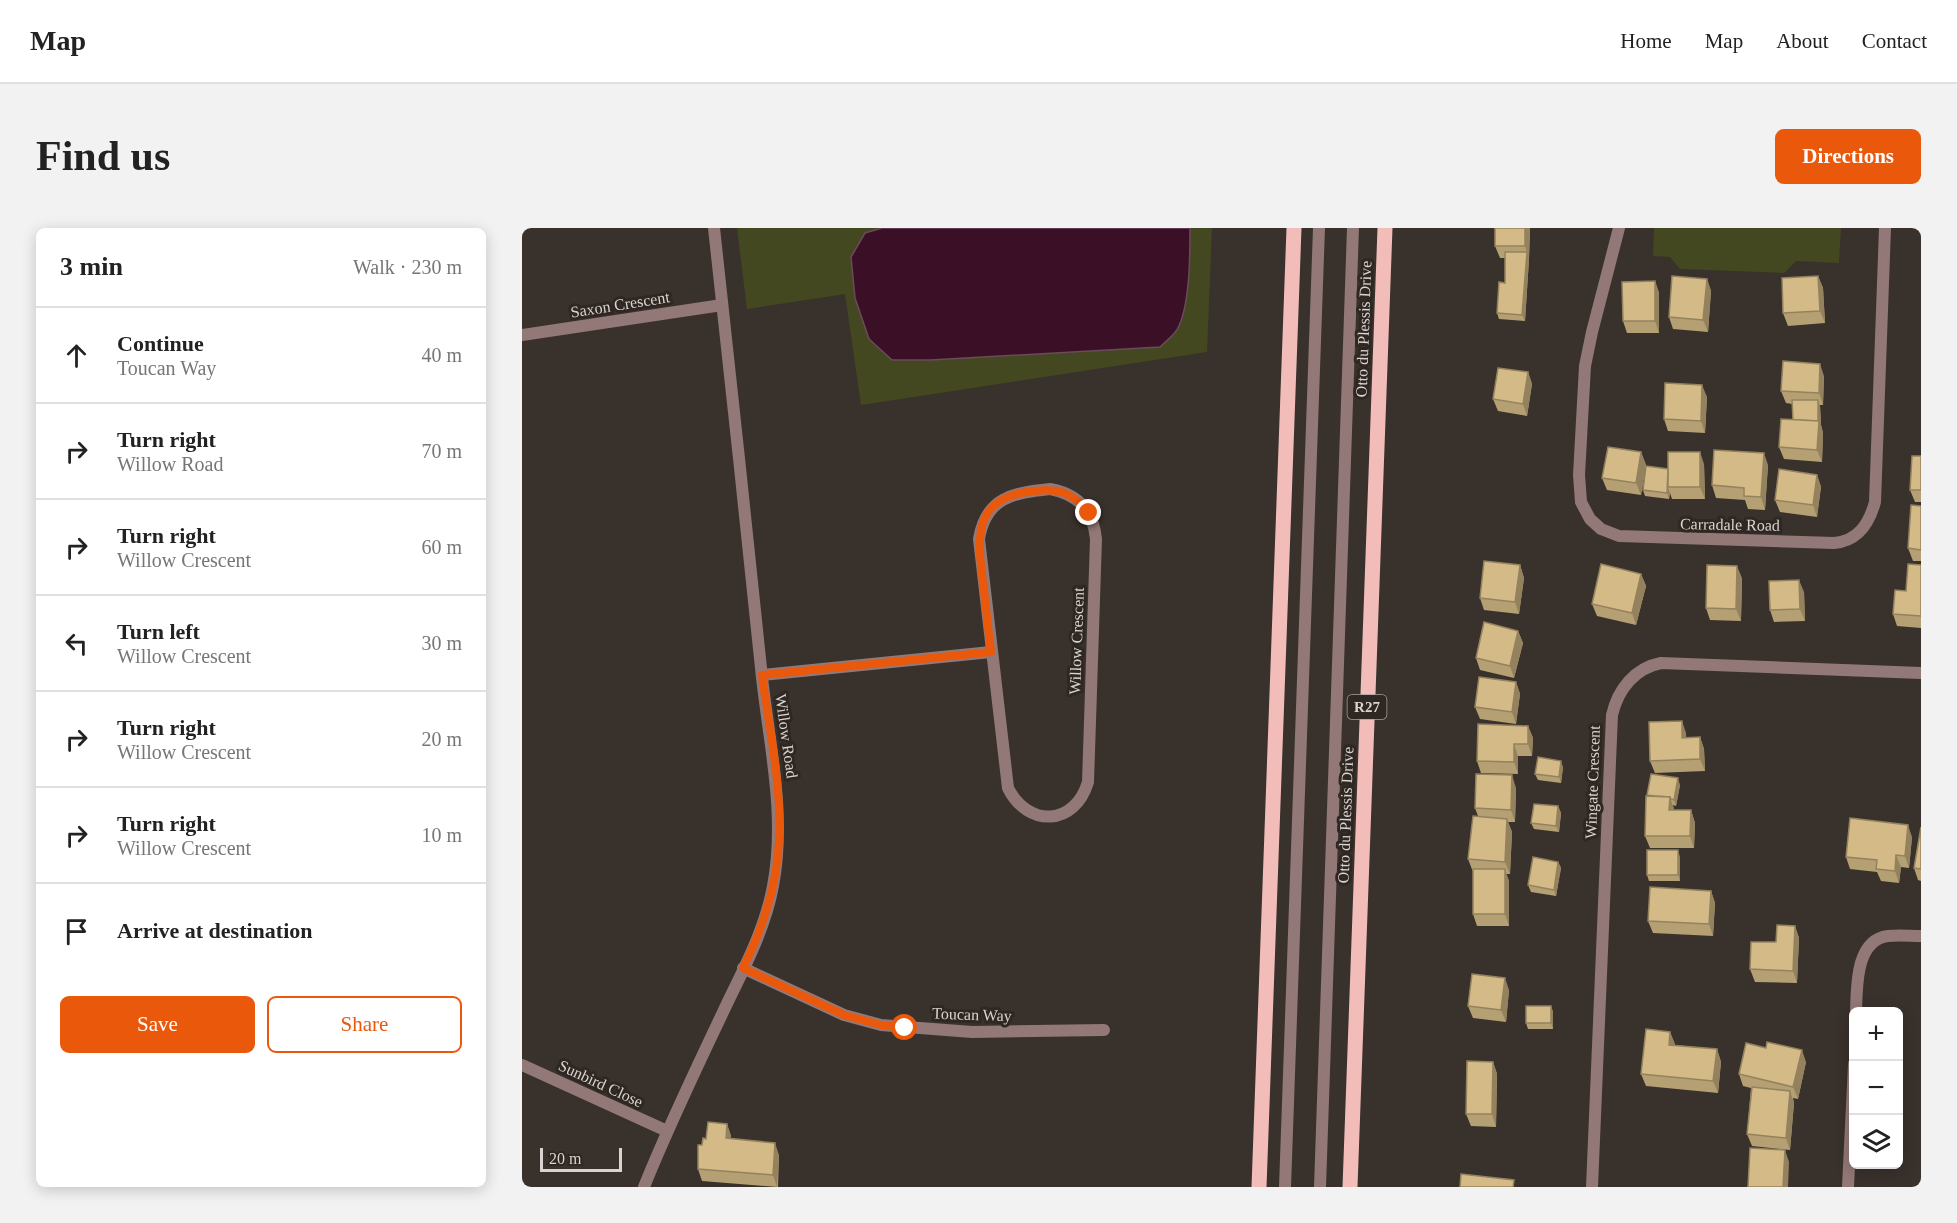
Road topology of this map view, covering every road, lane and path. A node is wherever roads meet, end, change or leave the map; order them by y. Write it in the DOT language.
graph roads {
  1 [pos="714,228"];
  2 [pos="1294,228"];
  3 [pos="1319,228"];
  4 [pos="1353,228"];
  5 [pos="1385,228"];
  6 [pos="1619,228"];
  7 [pos="1885,228"];
  8 [pos="722,305"];
  9 [pos="522,335"];
  10 [pos="991,652"];
  11 [pos="1921,673"];
  12 [pos="762,675"];
  13 [pos="1921,936"];
  14 [pos="743,968"];
  15 [pos="1856,1007"];
  16 [pos="1104,1030"];
  17 [pos="522,1065"];
  18 [pos="1852,1115"];
  19 [pos="667,1131"];
  20 [pos="644,1187"];
  21 [pos="1259,1187"];
  22 [pos="1285,1187"];
  23 [pos="1320,1187"];
  24 [pos="1350,1187"];
  25 [pos="1592,1187"];
  26 [pos="1848,1187"];
  1 -- 8 [label="street, Willow Road"];
  2 -- 21 [label="main road"];
  3 -- 22 [label="street"];
  4 -- 23 [label="street"];
  5 -- 24 [label="main road, Otto du Plessis Drive / R27"];
  6 -- 7 [label="street, Carradale Road"];
  8 -- 9 [label="street, Saxon Crescent"];
  8 -- 12 [label="street, Willow Road"];
  10 -- 10 [label="street, Willow Crescent"];
  10 -- 12 [label="street"];
  11 -- 25 [label="street, Wingate Crescent"];
  12 -- 14 [label="street, Willow Road"];
  13 -- 15 [label="street"];
  14 -- 16 [label="street, Toucan Way"];
  14 -- 19 [label="street, Willow Road"];
  17 -- 19 [label="street, Sunbird Close"];
  18 -- 26 [label="street"];
  19 -- 20 [label="street, Willow Road"];
}
